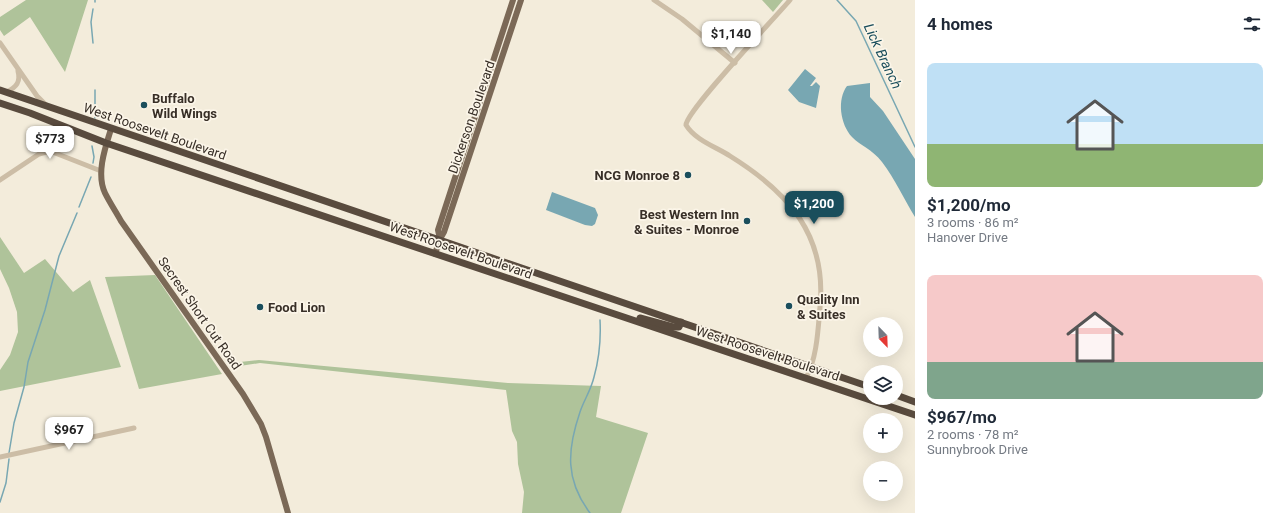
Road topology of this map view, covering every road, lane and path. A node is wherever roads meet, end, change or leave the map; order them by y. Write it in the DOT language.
graph roads {
  1 [pos="513,0"];
  2 [pos="521,0"];
  3 [pos="654,0"];
  4 [pos="790,0"];
  5 [pos="0,43"];
  6 [pos="735,63"];
  7 [pos="17,68"];
  8 [pos="3,91"];
  9 [pos="480,100"];
  10 [pos="0,103"];
  11 [pos="48,107"];
  12 [pos="111,129"];
  13 [pos="476,133"];
  14 [pos="106,143"];
  15 [pos="102,171"];
  16 [pos="0,180"];
  17 [pos="440,239"];
  18 [pos="435,254"];
  19 [pos="608,312"];
  20 [pos="681,322"];
  21 [pos="811,367"];
  22 [pos="806,378"];
  23 [pos="863,384"];
  24 [pos="903,398"];
  25 [pos="915,402"];
  26 [pos="915,415"];
  27 [pos="134,428"];
  28 [pos="0,457"];
  29 [pos="288,513"];
  1 -- 9 [label="main road, Dickerson Boulevard"];
  2 -- 13 [label="main road, Dickerson Boulevard"];
  3 -- 6 [label="street"];
  4 -- 6 [label="street"];
  5 -- 7 [label="street"];
  6 -- 21 [label="street"];
  7 -- 8 [label="street"];
  7 -- 11 [label="street"];
  8 -- 11 [label="highway, West Roosevelt Boulevard"];
  9 -- 13 [label="main road"];
  9 -- 17 [label="main road, Dickerson Boulevard"];
  10 -- 14 [label="highway, West Roosevelt Boulevard"];
  11 -- 12 [label="highway, West Roosevelt Boulevard"];
  12 -- 14 [label="main road, Secrest Short Cut Road"];
  12 -- 17 [label="highway, West Roosevelt Boulevard"];
  13 -- 17 [label="main road, Dickerson Boulevard"];
  14 -- 15 [label="main road, Secrest Short Cut Road"];
  14 -- 18 [label="highway, West Roosevelt Boulevard"];
  15 -- 16 [label="street"];
  15 -- 29 [label="main road, Secrest Short Cut Road"];
  17 -- 18 [label="main road, Dickerson Boulevard"];
  17 -- 20 [label="highway, West Roosevelt Boulevard"];
  18 -- 19 [label="highway, West Roosevelt Boulevard"];
  19 -- 20 [label="highway"];
  19 -- 22 [label="highway, West Roosevelt Boulevard"];
  20 -- 21 [label="highway, West Roosevelt Boulevard"];
  21 -- 22 [label="street"];
  21 -- 23 [label="highway, West Roosevelt Boulevard"];
  22 -- 26 [label="highway, West Roosevelt Boulevard"];
  24 -- 25 [label="highway"];
  27 -- 28 [label="street"];
}
